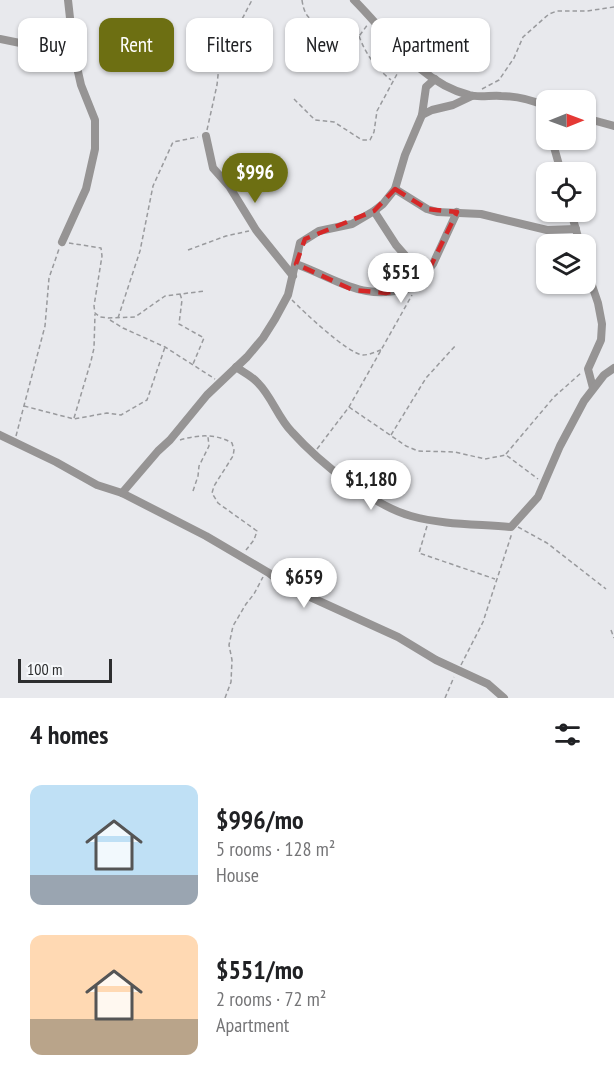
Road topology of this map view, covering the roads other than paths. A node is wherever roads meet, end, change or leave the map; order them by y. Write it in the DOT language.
graph roads {
  1 [pos="68,0"];
  2 [pos="354,0"];
  3 [pos="70,18"];
  4 [pos="0,39"];
  5 [pos="18,43"];
  6 [pos="79,72"];
  7 [pos="435,79"];
  8 [pos="472,96"];
  9 [pos="536,102"];
  10 [pos="422,115"];
  11 [pos="596,121"];
  12 [pos="614,126"];
  13 [pos="207,136"];
  14 [pos="395,189"];
  15 [pos="374,211"];
  16 [pos="457,212"];
  17 [pos="574,222"];
  18 [pos="576,229"];
  19 [pos="577,234"];
  20 [pos="62,242"];
  21 [pos="296,264"];
  22 [pos="292,276"];
  23 [pos="425,278"];
  24 [pos="595,294"];
  25 [pos="236,367"];
  26 [pos="614,368"];
  27 [pos="593,388"];
  28 [pos="0,435"];
  29 [pos="122,493"];
  30 [pos="504,698"];
  1 -- 3 [label="street"];
  2 -- 7 [label="street"];
  4 -- 5 [label="street"];
  6 -- 20 [label="street"];
  7 -- 8 [label="street"];
  7 -- 10 [label="street"];
  8 -- 9 [label="street"];
  8 -- 10 [label="street"];
  10 -- 14 [label="street"];
  11 -- 12 [label="street"];
  13 -- 22 [label="street"];
  14 -- 15 [label="street"];
  14 -- 16 [label="street"];
  15 -- 21 [label="street"];
  15 -- 23 [label="street"];
  16 -- 18 [label="street"];
  16 -- 23 [label="street"];
  17 -- 18 [label="street"];
  18 -- 19 [label="street"];
  21 -- 22 [label="street"];
  21 -- 23 [label="street"];
  22 -- 25 [label="street"];
  24 -- 27 [label="street"];
  25 -- 27 [label="street"];
  25 -- 29 [label="street"];
  26 -- 27 [label="street"];
  28 -- 29 [label="street"];
  29 -- 30 [label="street"];
}
